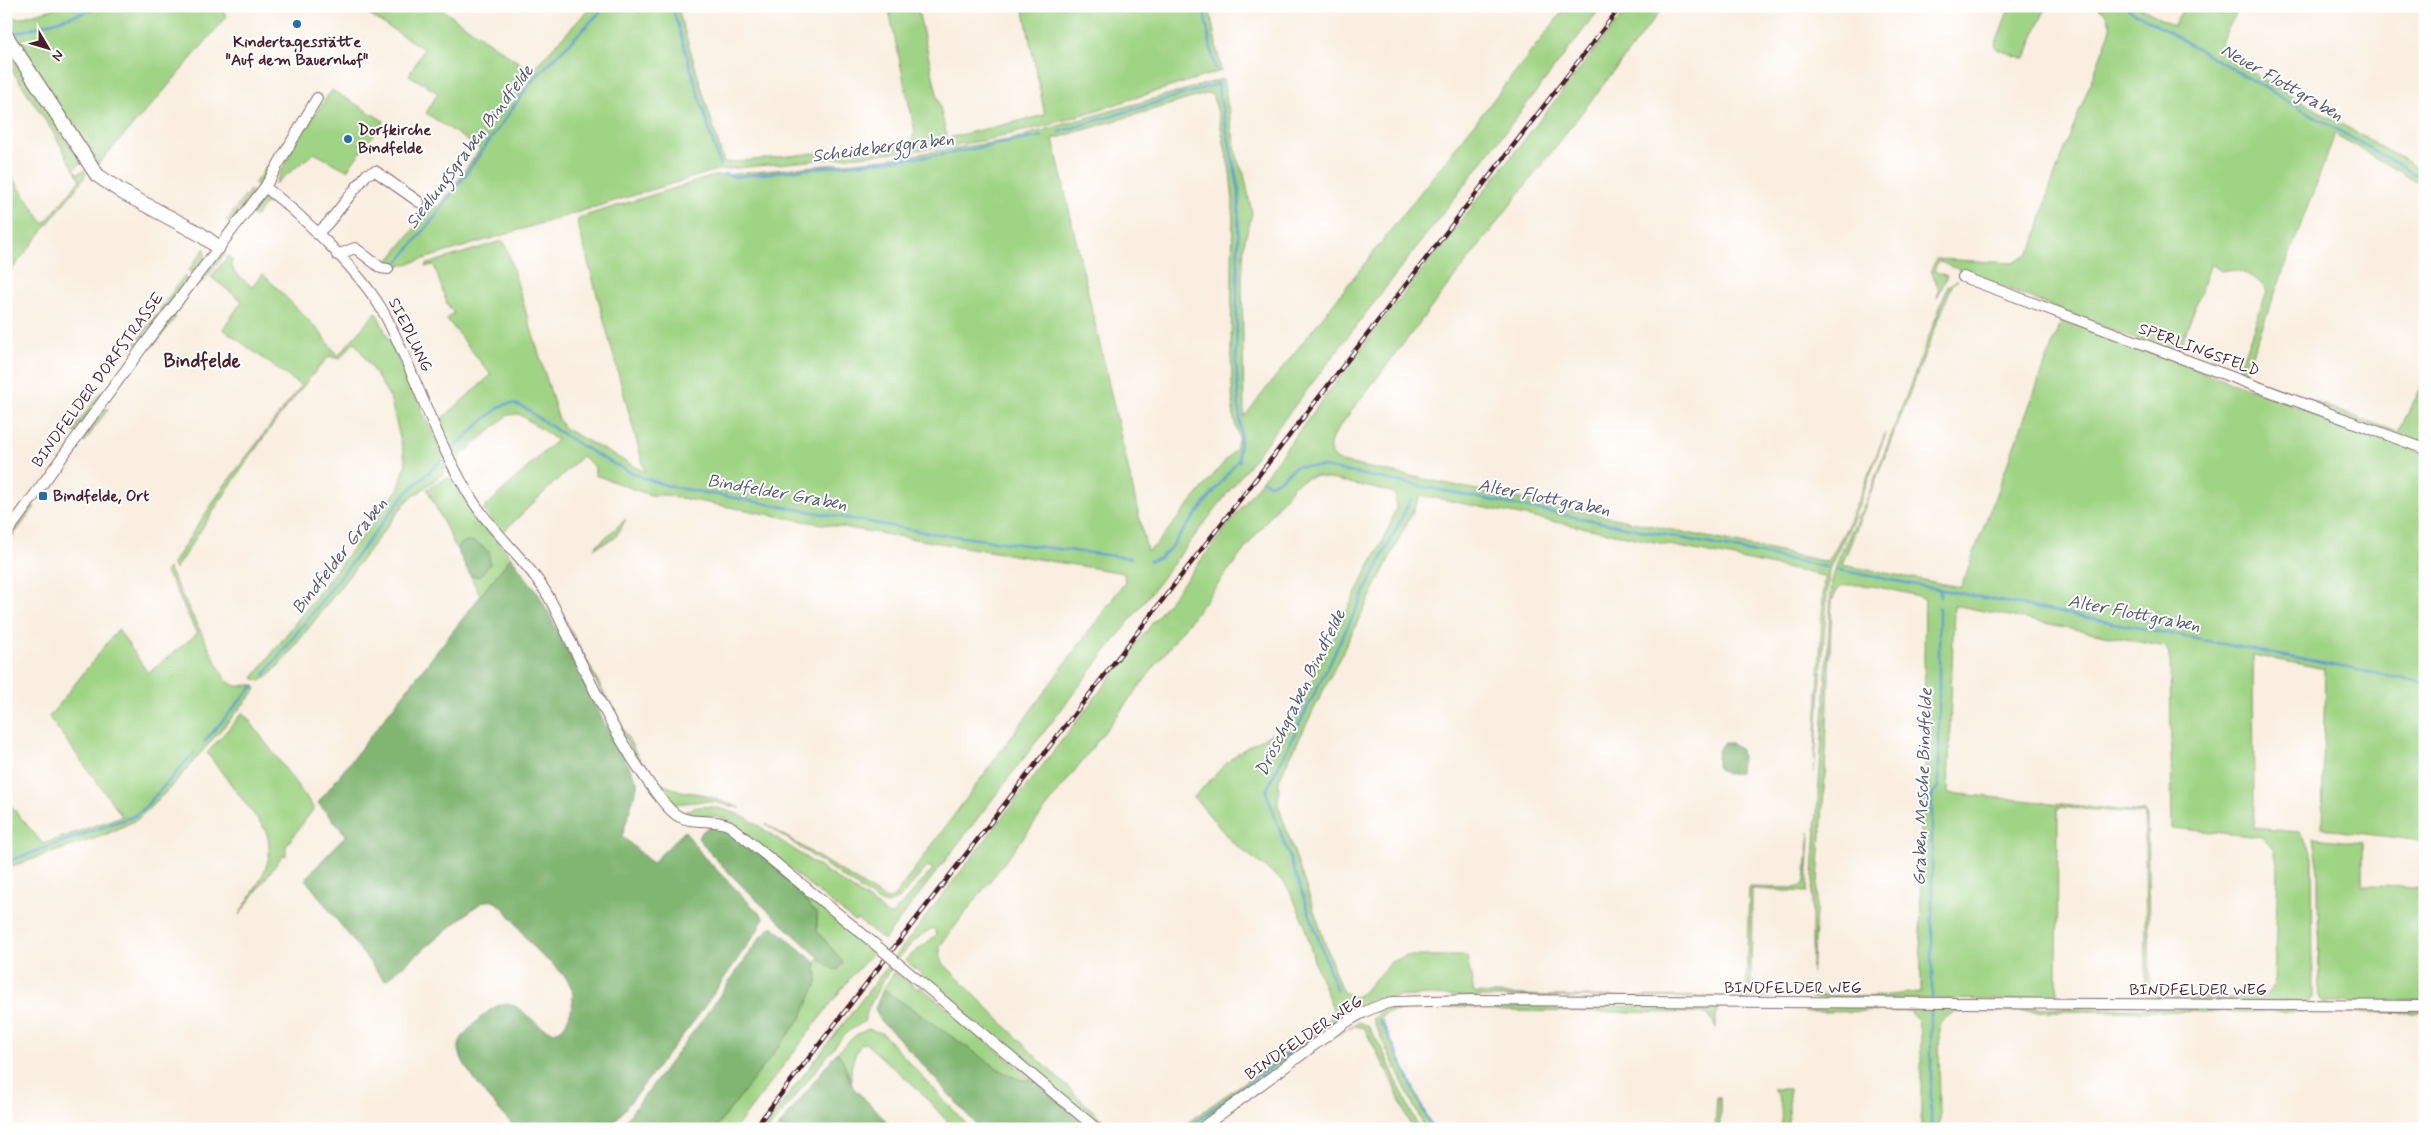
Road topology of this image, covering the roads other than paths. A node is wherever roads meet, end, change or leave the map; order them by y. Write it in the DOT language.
graph roads {
  1 [pos="8,39"];
  2 [pos="316,98"];
  3 [pos="265,187"];
  4 [pos="419,202"];
  5 [pos="316,234"];
  6 [pos="218,247"];
  7 [pos="338,256"];
  8 [pos="388,269"];
  9 [pos="1964,277"];
  10 [pos="2425,449"];
  11 [pos="6,534"];
  12 [pos="2425,1006"];
  13 [pos="1097,1129"];
  14 [pos="1200,1129"];
  1 -- 6 [label="street"];
  2 -- 3 [label="street, BINDFELDER DORFSTRASSE"];
  3 -- 5 [label="street, SIEDLUNG"];
  3 -- 6 [label="street, BINDFELDER DORFSTRASSE"];
  4 -- 5 [label="street"];
  5 -- 7 [label="street, SIEDLUNG"];
  6 -- 11 [label="street, BINDFELDER DORFSTRASSE"];
  7 -- 8 [label="street"];
  7 -- 13 [label="street, SIEDLUNG, bridge"];
  9 -- 10 [label="street, SPERLINGSFELD"];
  12 -- 14 [label="street, BINDFELDER WEG"];
}
